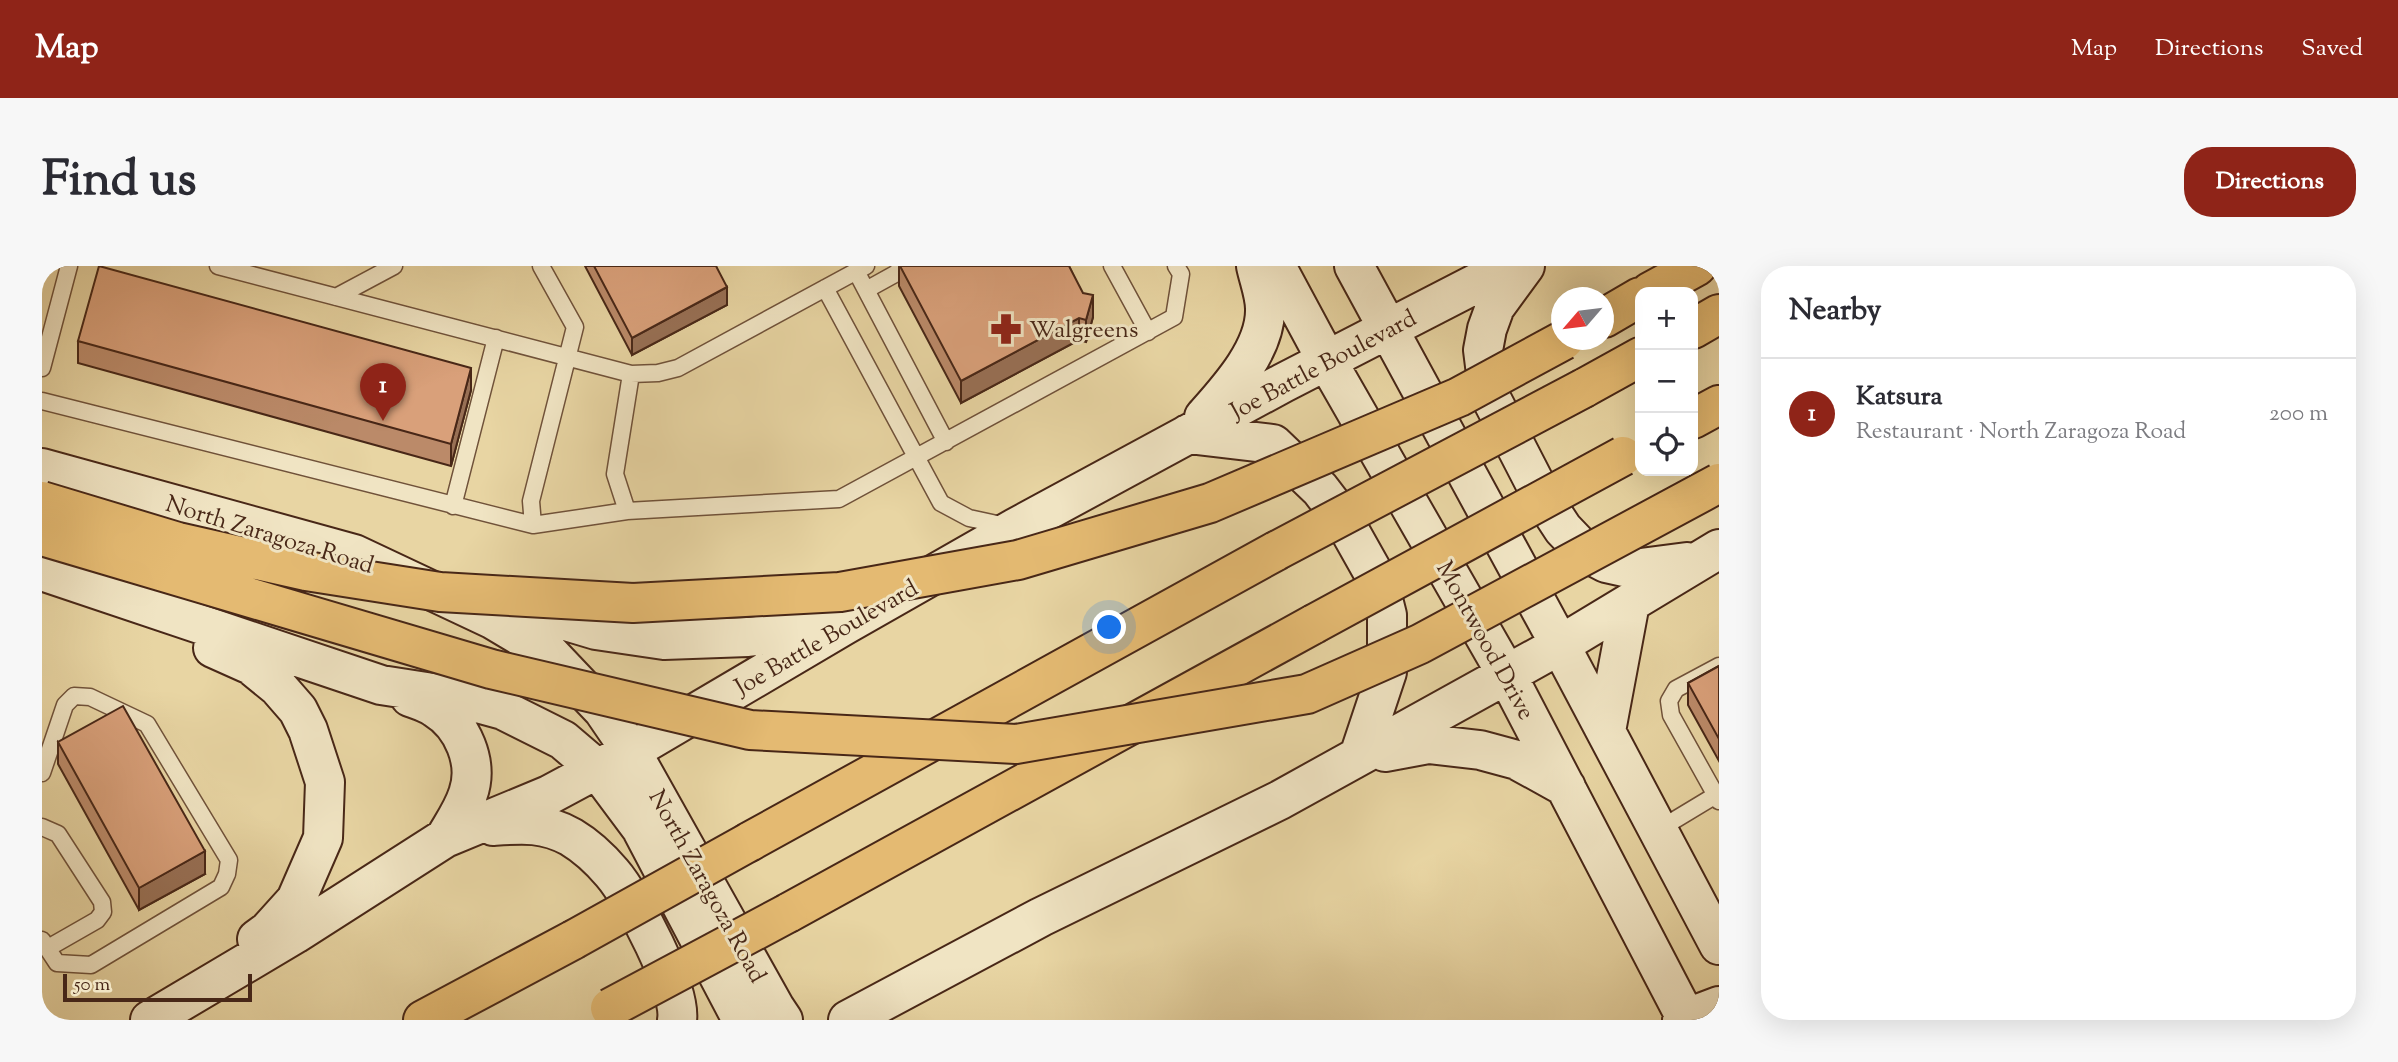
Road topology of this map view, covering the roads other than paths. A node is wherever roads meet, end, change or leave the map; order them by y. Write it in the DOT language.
graph roads {
  1 [pos="69,266"];
  2 [pos="218,266"];
  3 [pos="394,266"];
  4 [pos="541,266"];
  5 [pos="1112,266"];
  6 [pos="1177,266"];
  7 [pos="1256,266"];
  8 [pos="1276,266"];
  9 [pos="1354,266"];
  10 [pos="1510,266"];
  11 [pos="1525,266"];
  12 [pos="1697,266"];
  13 [pos="861,269"];
  14 [pos="906,271"];
  15 [pos="832,278"];
  16 [pos="1659,287"];
  17 [pos="866,290"];
  18 [pos="336,297"];
  19 [pos="1635,300"];
  20 [pos="1614,312"];
  21 [pos="1719,314"];
  22 [pos="1698,326"];
  23 [pos="1390,328"];
  24 [pos="1148,332"];
  25 [pos="496,338"];
  26 [pos="1551,347"];
  27 [pos="568,357"];
  28 [pos="1635,360"];
  29 [pos="1327,361"];
  30 [pos="42,368"];
  31 [pos="631,374"];
  32 [pos="42,401"];
  33 [pos="1719,405"];
  34 [pos="1698,416"];
  35 [pos="1188,435"];
  36 [pos="946,442"];
  37 [pos="1632,452"];
  38 [pos="916,458"];
  39 [pos="42,468"];
  40 [pos="1719,483"];
  41 [pos="42,501"];
  42 [pos="453,506"];
  43 [pos="628,511"];
  44 [pos="533,525"];
  45 [pos="1015,528"];
  46 [pos="42,536"];
  47 [pos="354,554"];
  48 [pos="1711,554"];
  49 [pos="57,576"];
  50 [pos="1630,603"];
  51 [pos="845,625"];
  52 [pos="1560,645"];
  53 [pos="1719,666"];
  54 [pos="1507,675"];
  55 [pos="381,685"];
  56 [pos="1701,729"];
  57 [pos="1606,731"];
  58 [pos="1684,739"];
  59 [pos="631,751"];
  60 [pos="1359,756"];
  61 [pos="1719,761"];
  62 [pos="597,768"];
  63 [pos="1703,771"];
  64 [pos="42,773"];
  65 [pos="1566,787"];
  66 [pos="1717,798"];
  67 [pos="42,827"];
  68 [pos="1658,830"];
  69 [pos="445,838"];
  70 [pos="1681,873"];
  71 [pos="1719,907"];
  72 [pos="45,944"];
  73 [pos="1719,945"];
  74 [pos="184,999"];
  75 [pos="600,1014"];
  76 [pos="1694,1016"];
  77 [pos="150,1020"];
  78 [pos="423,1020"];
  79 [pos="677,1020"];
  80 [pos="742,1020"];
  81 [pos="783,1020"];
  82 [pos="848,1020"];
  1 -- 30 [label="lane"];
  2 -- 18 [label="lane"];
  3 -- 18 [label="lane"];
  4 -- 27 [label="lane"];
  5 -- 24 [label="lane"];
  6 -- 24 [label="lane"];
  7 -- 35 [label="main road"];
  8 -- 29 [label="main road, Montwood Drive"];
  9 -- 23 [label="main road"];
  10 -- 23 [label="main road, Joe Battle Boulevard"];
  11 -- 48 [label="main road"];
  12 -- 16 [label="highway"];
  13 -- 15 [label="lane"];
  13 -- 17 [label="lane"];
  14 -- 17 [label="lane"];
  15 -- 31 [label="lane"];
  15 -- 38 [label="lane"];
  17 -- 36 [label="lane"];
  18 -- 25 [label="lane"];
  19 -- 20 [label="highway"];
  21 -- 22 [label="highway"];
  23 -- 29 [label="main road, Joe Battle Boulevard"];
  23 -- 52 [label="main road"];
  24 -- 36 [label="lane"];
  25 -- 27 [label="lane"];
  25 -- 42 [label="lane"];
  26 -- 41 [label="highway, bridge"];
  27 -- 31 [label="lane"];
  27 -- 44 [label="lane"];
  28 -- 78 [label="highway, bridge"];
  29 -- 35 [label="main road, Joe Battle Boulevard"];
  29 -- 54 [label="main road, Montwood Drive"];
  31 -- 43 [label="lane"];
  32 -- 42 [label="lane"];
  33 -- 34 [label="highway"];
  35 -- 45 [label="main road, Joe Battle Boulevard"];
  35 -- 60 [label="main road"];
  36 -- 38 [label="lane"];
  37 -- 75 [label="highway, bridge"];
  38 -- 43 [label="lane"];
  38 -- 45 [label="lane"];
  39 -- 47 [label="main road, North Zaragoza Road"];
  40 -- 46 [label="highway, bridge"];
  42 -- 44 [label="lane"];
  43 -- 44 [label="lane"];
  45 -- 51 [label="main road, Joe Battle Boulevard"];
  47 -- 51 [label="main road"];
  47 -- 59 [label="main road, North Zaragoza Road"];
  48 -- 50 [label="main road"];
  49 -- 55 [label="main road, North Zaragoza Road"];
  49 -- 74 [label="main road"];
  50 -- 52 [label="main road"];
  50 -- 57 [label="main road"];
  51 -- 59 [label="main road, Joe Battle Boulevard"];
  52 -- 54 [label="main road"];
  52 -- 57 [label="main road"];
  53 -- 58 [label="lane"];
  54 -- 60 [label="main road"];
  54 -- 65 [label="main road, Montwood Drive"];
  55 -- 62 [label="main road, North Zaragoza Road"];
  55 -- 69 [label="main road"];
  56 -- 58 [label="lane"];
  57 -- 68 [label="main road"];
  58 -- 63 [label="lane"];
  59 -- 62 [label="main road, Joe Battle Boulevard"];
  59 -- 81 [label="main road, North Zaragoza Road"];
  60 -- 65 [label="main road"];
  60 -- 82 [label="main road"];
  61 -- 63 [label="lane"];
  62 -- 69 [label="main road, Joe Battle Boulevard"];
  62 -- 80 [label="main road, North Zaragoza Road"];
  63 -- 66 [label="lane"];
  64 -- 72 [label="lane"];
  65 -- 76 [label="main road, Montwood Drive"];
  66 -- 68 [label="lane"];
  67 -- 72 [label="lane"];
  68 -- 70 [label="main road"];
  69 -- 74 [label="main road, Joe Battle Boulevard"];
  69 -- 79 [label="main road"];
  70 -- 71 [label="main road"];
  70 -- 73 [label="main road"];
  74 -- 77 [label="main road, Joe Battle Boulevard"];
}
